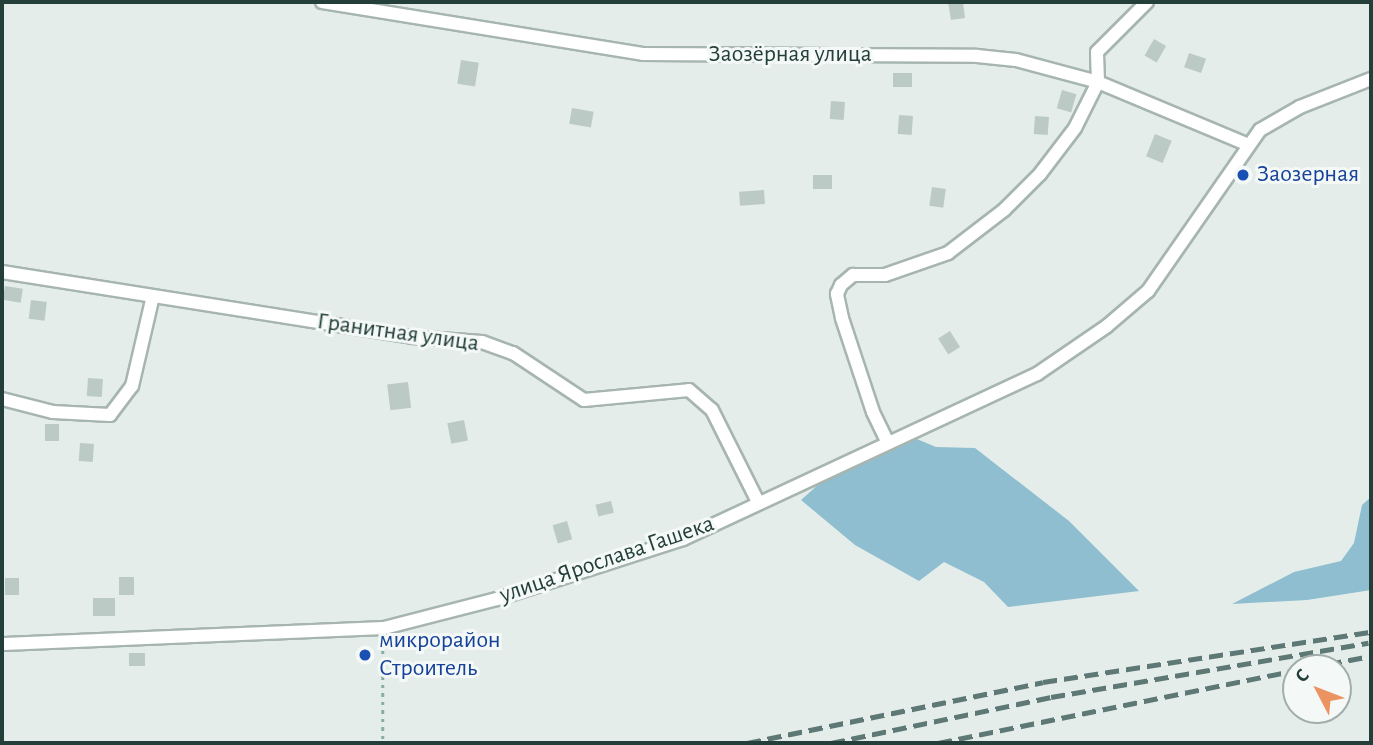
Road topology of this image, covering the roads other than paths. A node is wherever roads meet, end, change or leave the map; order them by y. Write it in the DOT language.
graph roads {
  1 [pos="322,2"];
  2 [pos="1147,2"];
  3 [pos="1371,79"];
  4 [pos="1098,82"];
  5 [pos="1246,144"];
  6 [pos="2,272"];
  7 [pos="153,296"];
  8 [pos="2,399"];
  9 [pos="887,441"];
  10 [pos="758,502"];
  11 [pos="2,644"];
  1 -- 4 [label="street, Заозёрная улица"];
  2 -- 4 [label="street"];
  3 -- 5 [label="street, улица Ярослава Гашека"];
  4 -- 5 [label="street, Заозёрная улица"];
  4 -- 9 [label="street"];
  5 -- 9 [label="street, улица Ярослава Гашека"];
  6 -- 7 [label="street, Гранитная улица"];
  7 -- 8 [label="street"];
  7 -- 10 [label="street, Гранитная улица"];
  9 -- 10 [label="street, улица Ярослава Гашека"];
  10 -- 11 [label="street, улица Ярослава Гашека"];
}
